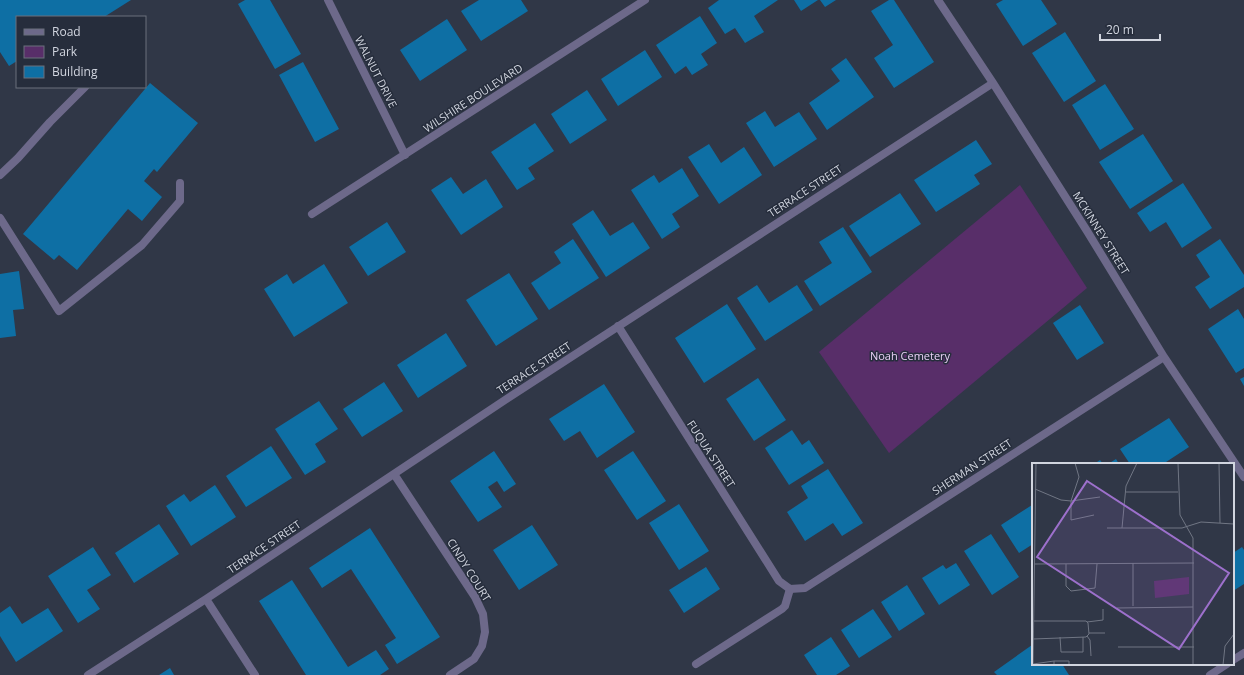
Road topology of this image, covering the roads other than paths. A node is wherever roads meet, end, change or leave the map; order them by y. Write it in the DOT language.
graph roads {
  1 [pos="328,0"];
  2 [pos="645,0"];
  3 [pos="938,0"];
  4 [pos="993,83"];
  5 [pos="84,88"];
  6 [pos="405,155"];
  7 [pos="0,175"];
  8 [pos="180,183"];
  9 [pos="312,214"];
  10 [pos="0,218"];
  11 [pos="618,326"];
  12 [pos="1164,357"];
  13 [pos="394,474"];
  14 [pos="1244,477"];
  15 [pos="790,589"];
  16 [pos="206,599"];
  17 [pos="1244,653"];
  18 [pos="1234,659"];
  19 [pos="696,664"];
  20 [pos="1225,665"];
  21 [pos="88,675"];
  22 [pos="255,675"];
  23 [pos="450,675"];
  24 [pos="1210,675"];
  1 -- 6 [label="street, WALNUT DRIVE"];
  2 -- 6 [label="street, WILSHIRE BOULEVARD"];
  3 -- 4 [label="street, MCKINNEY STREET"];
  4 -- 11 [label="street, TERRACE STREET"];
  4 -- 12 [label="street, MCKINNEY STREET"];
  5 -- 7 [label="street"];
  6 -- 9 [label="street, WILSHIRE BOULEVARD"];
  8 -- 10 [label="street"];
  11 -- 13 [label="street, TERRACE STREET"];
  11 -- 15 [label="street, FUQUA STREET"];
  12 -- 14 [label="street, MCKINNEY STREET"];
  12 -- 15 [label="street, SHERMAN STREET"];
  13 -- 16 [label="street, TERRACE STREET"];
  13 -- 23 [label="street, CINDY COURT"];
  15 -- 19 [label="street"];
  16 -- 21 [label="street, TERRACE STREET"];
  16 -- 22 [label="street"];
  17 -- 18 [label="street"];
  20 -- 24 [label="street"];
}
